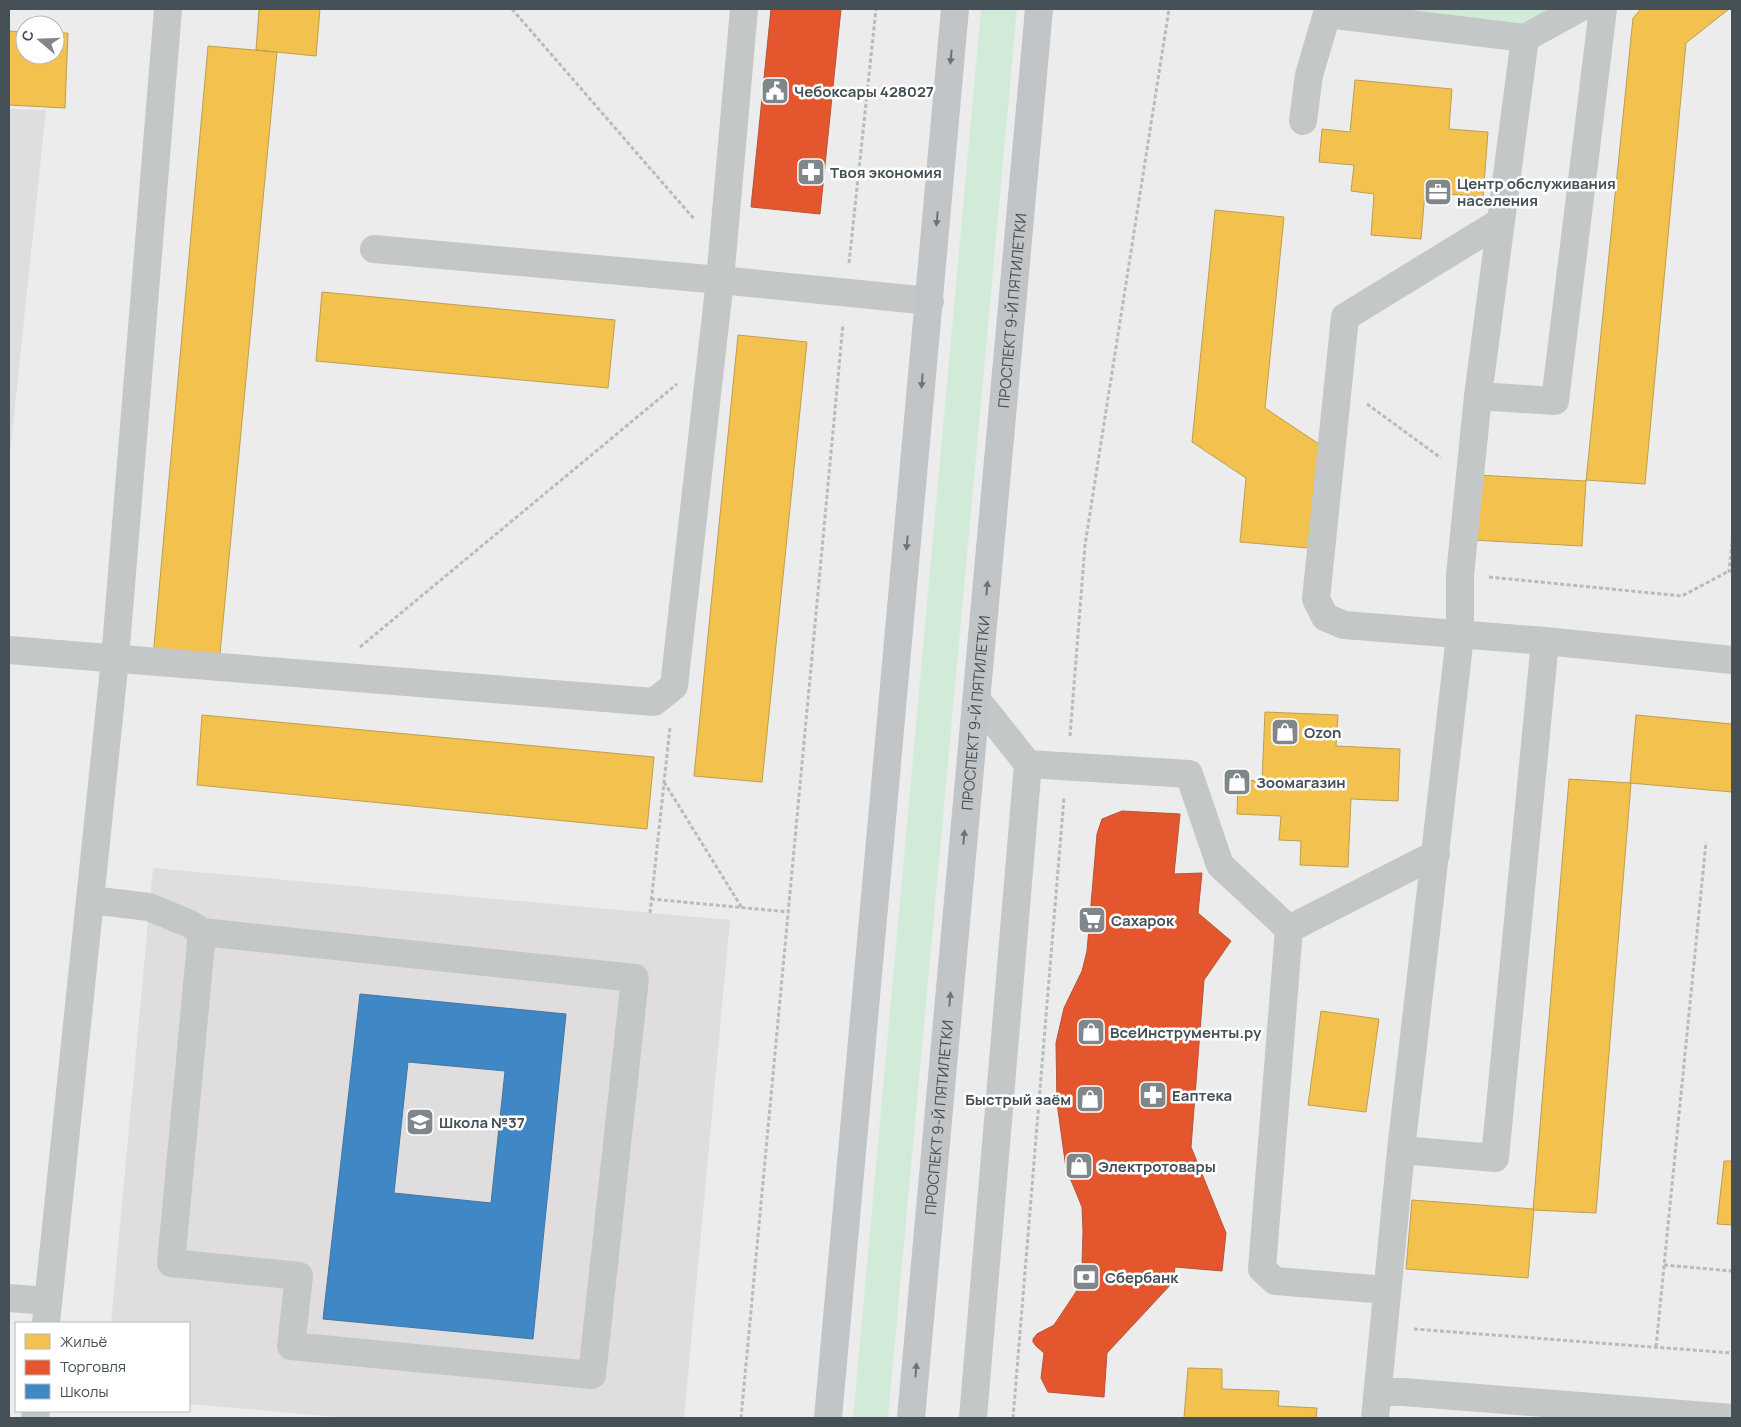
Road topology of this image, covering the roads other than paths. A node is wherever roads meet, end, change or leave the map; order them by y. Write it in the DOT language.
graph roads {
  1 [pos="168,9"];
  2 [pos="744,9"];
  3 [pos="955,9"];
  4 [pos="1039,9"];
  5 [pos="1578,9"];
  6 [pos="1603,9"];
  7 [pos="1525,38"];
  8 [pos="1303,121"];
  9 [pos="1500,222"];
  10 [pos="374,249"];
  11 [pos="720,280"];
  12 [pos="930,301"];
  13 [pos="1478,396"];
  14 [pos="1460,636"];
  15 [pos="1545,642"];
  16 [pos="9,650"];
  17 [pos="115,659"];
  18 [pos="1732,660"];
  19 [pos="977,700"];
  20 [pos="1028,764"];
  21 [pos="1436,854"];
  22 [pos="90,900"];
  23 [pos="1289,929"];
  24 [pos="202,932"];
  25 [pos="1401,1150"];
  26 [pos="1387,1290"];
  27 [pos="9,1298"];
  28 [pos="47,1312"];
  29 [pos="1378,1390"];
  30 [pos="1467,1407"];
  31 [pos="828,1418"];
  32 [pos="911,1418"];
  33 [pos="973,1418"];
  34 [pos="1375,1418"];
  35 [pos="1732,1418"];
  1 -- 17 [label="lane"];
  2 -- 11 [label="lane"];
  3 -- 12 [label="main road, one-way"];
  19 -- 4 [label="main road, ПРОСПЕКТ 9-Й ПЯТИЛЕТКИ, one-way"];
  5 -- 7 [label="lane"];
  6 -- 13 [label="lane"];
  7 -- 8 [label="lane"];
  7 -- 9 [label="lane"];
  9 -- 13 [label="lane"];
  9 -- 14 [label="lane"];
  10 -- 11 [label="lane"];
  11 -- 12 [label="lane"];
  11 -- 17 [label="lane"];
  12 -- 31 [label="main road, one-way"];
  13 -- 14 [label="lane"];
  14 -- 15 [label="lane"];
  14 -- 21 [label="lane"];
  15 -- 18 [label="lane"];
  15 -- 25 [label="lane"];
  16 -- 17 [label="lane"];
  17 -- 22 [label="lane"];
  19 -- 20 [label="lane"];
  32 -- 19 [label="main road, ПРОСПЕКТ 9-Й ПЯТИЛЕТКИ, one-way"];
  20 -- 23 [label="lane"];
  20 -- 33 [label="lane"];
  21 -- 23 [label="lane"];
  21 -- 25 [label="lane"];
  22 -- 24 [label="lane"];
  22 -- 28 [label="lane"];
  23 -- 26 [label="lane"];
  24 -- 24 [label="lane"];
  25 -- 26 [label="lane"];
  26 -- 29 [label="lane"];
  27 -- 28 [label="lane"];
  29 -- 30 [label="lane"];
  29 -- 34 [label="lane"];
  30 -- 35 [label="lane"];
}
